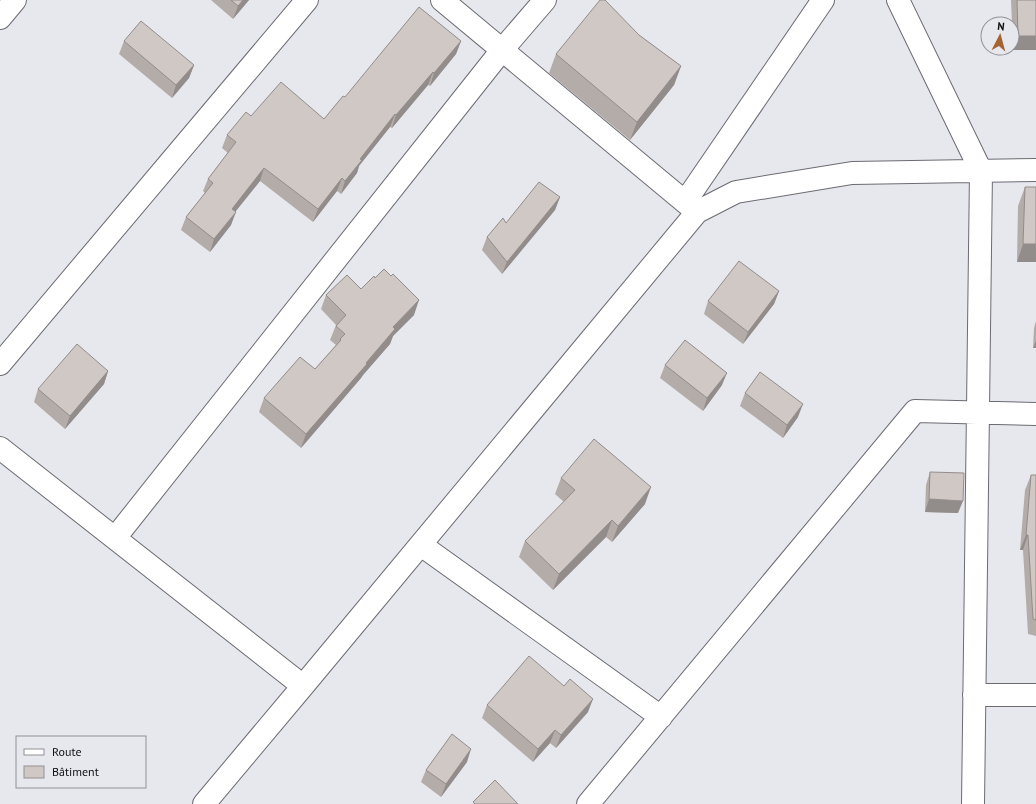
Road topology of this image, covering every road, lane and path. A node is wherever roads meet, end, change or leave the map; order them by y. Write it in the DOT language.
graph roads {
  1 [pos="15,0"];
  2 [pos="307,0"];
  3 [pos="442,0"];
  4 [pos="545,0"];
  5 [pos="823,0"];
  6 [pos="898,0"];
  7 [pos="0,18"];
  8 [pos="502,50"];
  9 [pos="1036,170"];
  10 [pos="981,171"];
  11 [pos="691,207"];
  12 [pos="0,364"];
  13 [pos="977,413"];
  14 [pos="1036,414"];
  15 [pos="0,448"];
  16 [pos="115,538"];
  17 [pos="421,545"];
  18 [pos="303,686"];
  19 [pos="974,695"];
  20 [pos="1036,695"];
  21 [pos="661,718"];
  22 [pos="204,804"];
  23 [pos="588,804"];
  24 [pos="973,804"];
  1 -- 7 [label="street"];
  2 -- 12 [label="street"];
  3 -- 8 [label="street"];
  4 -- 8 [label="street"];
  5 -- 11 [label="street"];
  6 -- 10 [label="street"];
  8 -- 11 [label="street"];
  8 -- 16 [label="street"];
  9 -- 10 [label="street"];
  10 -- 11 [label="street"];
  10 -- 13 [label="street"];
  11 -- 17 [label="street"];
  13 -- 14 [label="street"];
  13 -- 19 [label="street"];
  13 -- 21 [label="street"];
  15 -- 16 [label="street"];
  16 -- 18 [label="street"];
  17 -- 18 [label="street"];
  17 -- 21 [label="street"];
  18 -- 22 [label="street"];
  19 -- 20 [label="street"];
  19 -- 24 [label="street"];
  21 -- 23 [label="street"];
}
